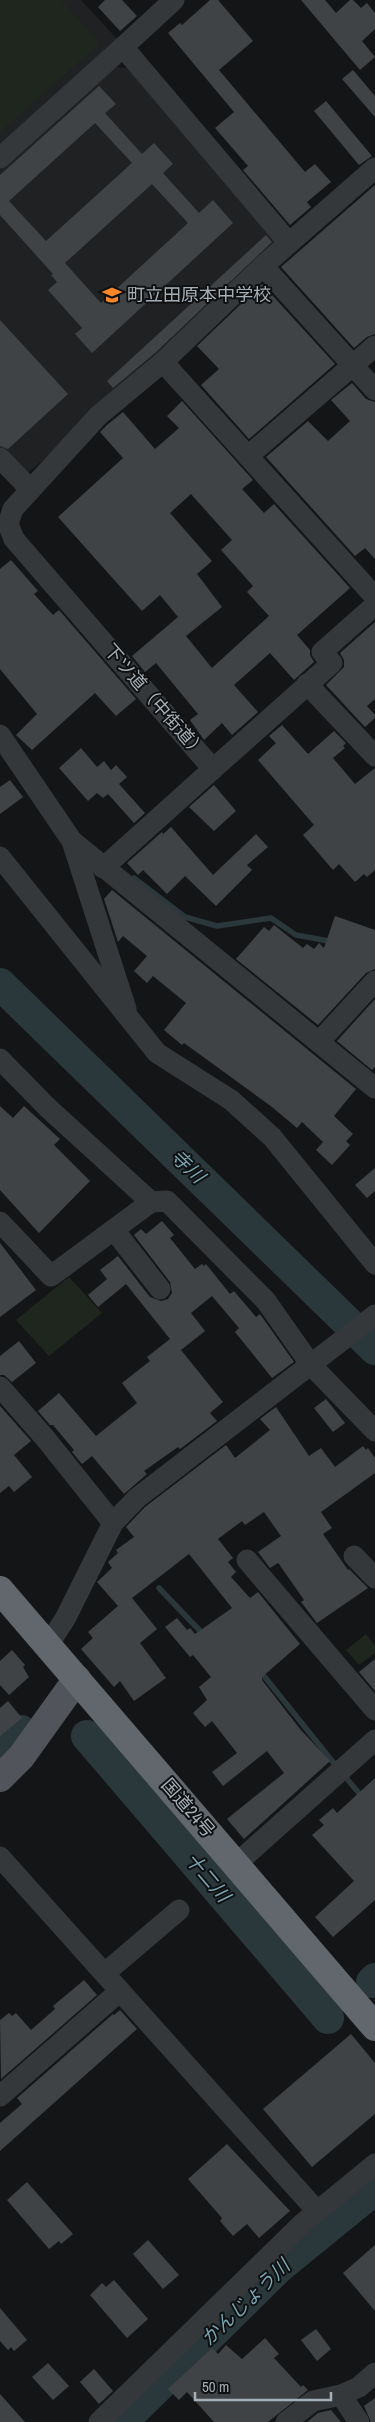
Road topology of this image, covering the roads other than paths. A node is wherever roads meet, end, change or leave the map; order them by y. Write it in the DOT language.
graph roads {
  1 [pos="174,0"];
  2 [pos="123,46"];
  3 [pos="0,158"];
  4 [pos="371,180"];
  5 [pos="289,243"];
  6 [pos="263,266"];
  7 [pos="375,346"];
  8 [pos="162,362"];
  9 [pos="353,365"];
  10 [pos="375,390"];
  11 [pos="248,456"];
  12 [pos="0,458"];
  13 [pos="30,489"];
  14 [pos="7,533"];
  15 [pos="375,597"];
  16 [pos="375,605"];
  17 [pos="307,684"];
  18 [pos="0,735"];
  19 [pos="375,756"];
  20 [pos="213,769"];
  21 [pos="72,841"];
  22 [pos="0,857"];
  23 [pos="103,868"];
  24 [pos="375,981"];
  25 [pos="130,1021"];
  26 [pos="319,1042"];
  27 [pos="0,1059"];
  28 [pos="375,1088"];
  29 [pos="151,1202"];
  30 [pos="0,1222"];
  31 [pos="114,1230"];
  32 [pos="375,1264"];
  33 [pos="160,1289"];
  34 [pos="375,1315"];
  35 [pos="313,1363"];
  36 [pos="0,1387"];
  37 [pos="375,1431"];
  38 [pos="113,1523"];
  39 [pos="354,1556"];
  40 [pos="247,1560"];
  41 [pos="375,1578"];
  42 [pos="0,1590"];
  43 [pos="48,1645"];
  44 [pos="77,1679"];
  45 [pos="375,1710"];
  46 [pos="375,1740"];
  47 [pos="0,1778"];
  48 [pos="0,1856"];
  49 [pos="236,1864"];
  50 [pos="179,1910"];
  51 [pos="105,1973"];
  52 [pos="120,1991"];
  53 [pos="375,2027"];
  54 [pos="0,2096"];
  55 [pos="375,2164"];
  56 [pos="317,2211"];
  57 [pos="375,2373"];
  58 [pos="342,2395"];
  59 [pos="99,2422"];
  60 [pos="286,2422"];
  61 [pos="360,2422"];
  1 -- 2 [label="street"];
  2 -- 3 [label="street"];
  2 -- 5 [label="street"];
  4 -- 5 [label="street"];
  5 -- 6 [label="street"];
  6 -- 8 [label="street"];
  6 -- 9 [label="street"];
  7 -- 9 [label="street"];
  8 -- 11 [label="street"];
  8 -- 13 [label="street"];
  9 -- 10 [label="street"];
  9 -- 11 [label="street"];
  11 -- 15 [label="street"];
  12 -- 13 [label="street"];
  13 -- 14 [label="street"];
  14 -- 20 [label="street, 下ツ道（中街道）"];
  16 -- 17 [label="street, 下ツ道（中街道）"];
  17 -- 19 [label="street"];
  17 -- 20 [label="street, 下ツ道（中街道）"];
  18 -- 21 [label="street"];
  20 -- 23 [label="street"];
  21 -- 23 [label="street"];
  21 -- 25 [label="street"];
  22 -- 25 [label="street"];
  23 -- 26 [label="street"];
  24 -- 26 [label="street"];
  25 -- 32 [label="street"];
  26 -- 28 [label="street"];
  27 -- 29 [label="street"];
  29 -- 31 [label="street"];
  29 -- 35 [label="street"];
  30 -- 31 [label="street"];
  31 -- 33 [label="street"];
  34 -- 35 [label="street"];
  35 -- 37 [label="street"];
  35 -- 38 [label="street"];
  36 -- 38 [label="street"];
  38 -- 43 [label="street"];
  39 -- 41 [label="street"];
  40 -- 45 [label="street"];
  42 -- 43 [label="highway, 国道24号"];
  43 -- 44 [label="highway, 国道24号"];
  44 -- 47 [label="main road"];
  44 -- 49 [label="highway, 国道24号"];
  46 -- 49 [label="street"];
  48 -- 51 [label="street"];
  49 -- 53 [label="highway, 国道24号"];
  50 -- 51 [label="street"];
  51 -- 52 [label="street"];
  52 -- 54 [label="street"];
  52 -- 56 [label="street"];
  55 -- 56 [label="street"];
  56 -- 59 [label="street"];
  57 -- 58 [label="street"];
  58 -- 60 [label="street"];
  58 -- 61 [label="street"];
}
